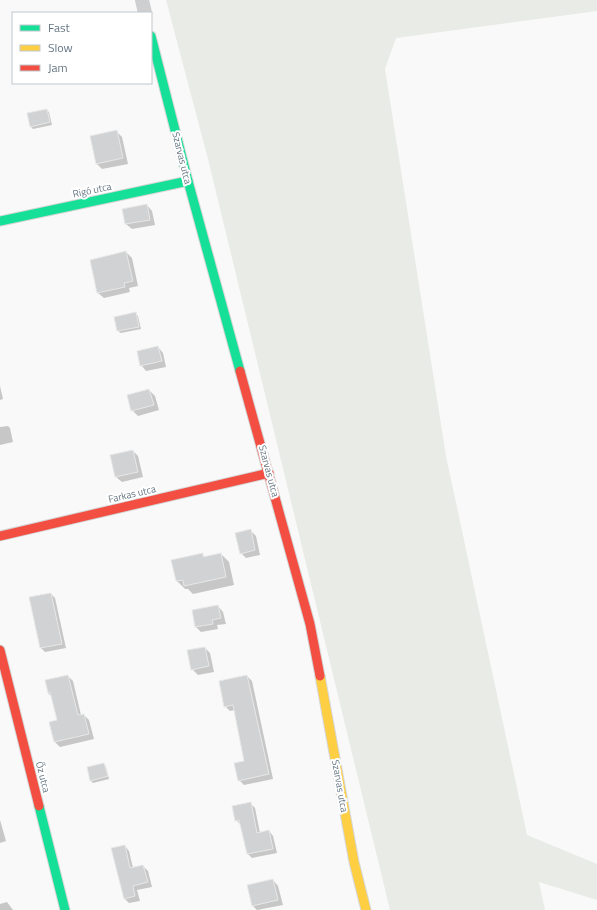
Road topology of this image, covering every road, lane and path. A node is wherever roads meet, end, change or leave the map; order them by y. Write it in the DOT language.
graph roads {
  1 [pos="142,0"];
  2 [pos="145,12"];
  3 [pos="152,40"];
  4 [pos="188,181"];
  5 [pos="0,221"];
  6 [pos="269,473"];
  7 [pos="0,536"];
  8 [pos="0,650"];
  9 [pos="65,910"];
  10 [pos="366,910"];
  1 -- 2 [label="street"];
  3 -- 4 [label="street, Szarvas utca"];
  4 -- 5 [label="street, Rigó utca"];
  4 -- 6 [label="street, Szarvas utca"];
  6 -- 7 [label="street, Farkas utca"];
  6 -- 10 [label="street, Szarvas utca"];
  8 -- 9 [label="street, Őz utca"];
}
